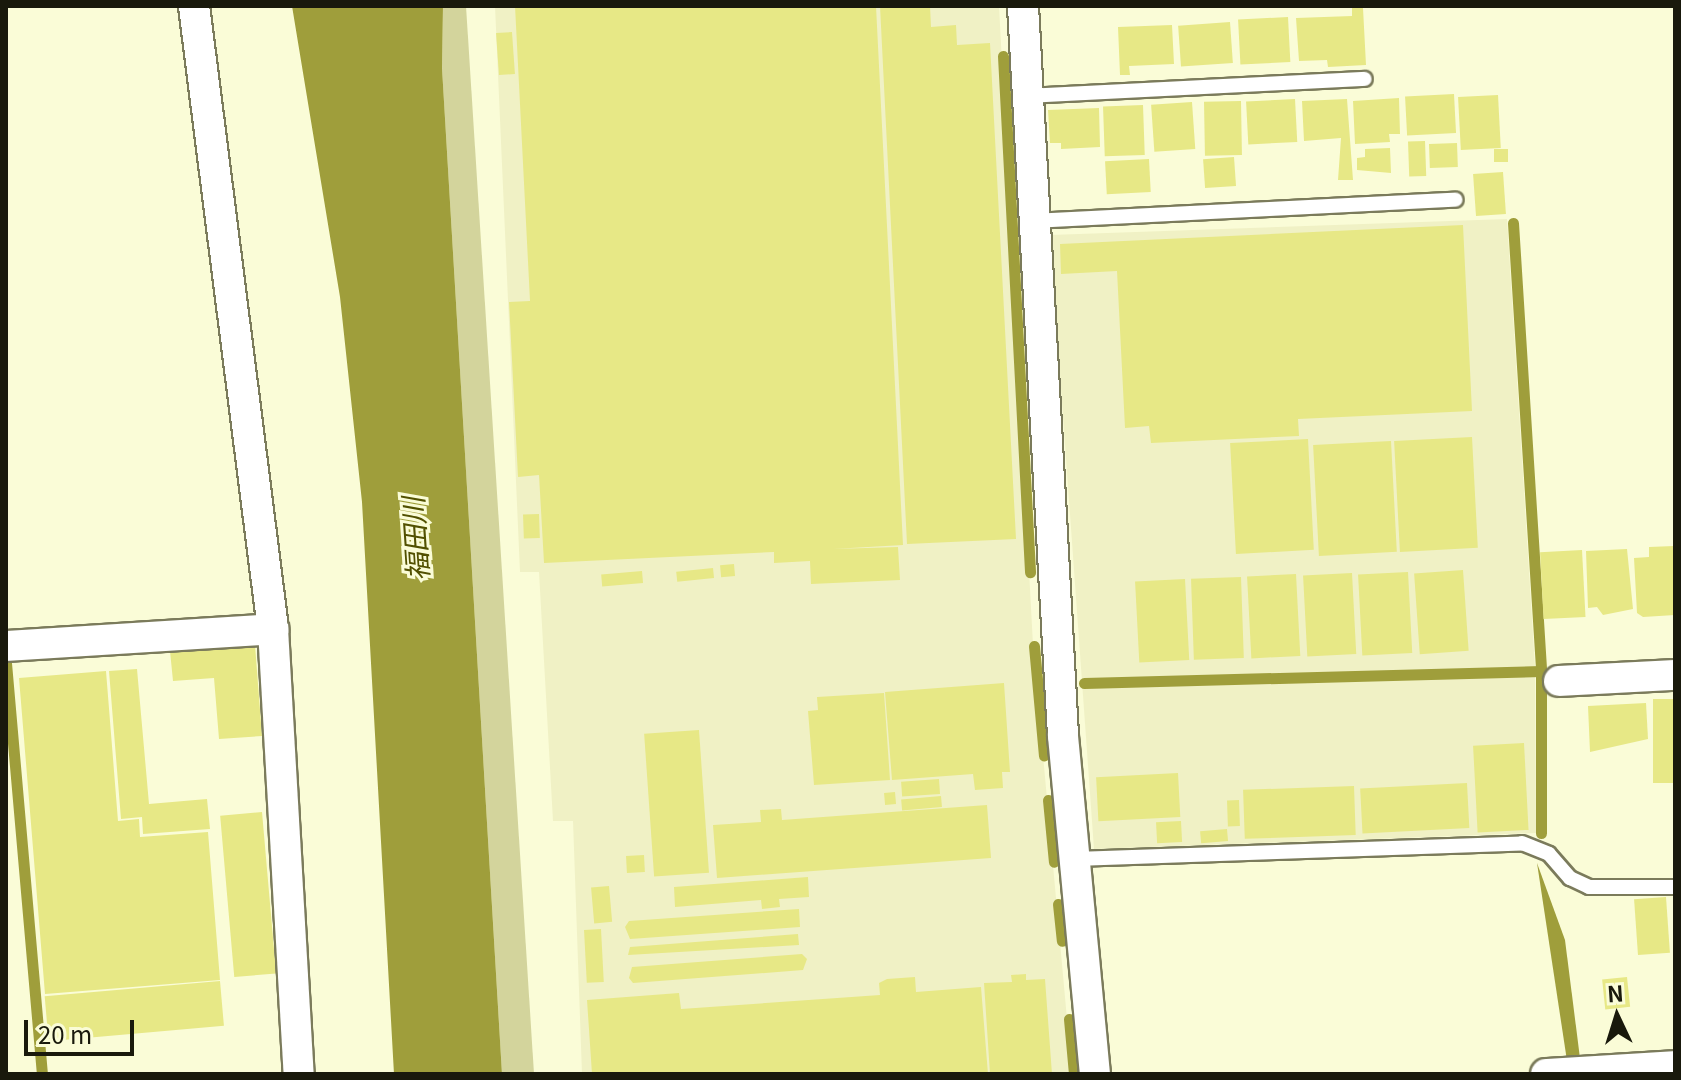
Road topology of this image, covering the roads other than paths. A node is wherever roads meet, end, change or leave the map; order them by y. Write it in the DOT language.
graph roads {
  1 [pos="194,6"];
  2 [pos="1023,6"];
  3 [pos="1365,79"];
  4 [pos="1028,96"];
  5 [pos="1455,200"];
  6 [pos="1034,221"];
  7 [pos="273,629"];
  8 [pos="6,646"];
  9 [pos="1675,675"];
  10 [pos="1559,681"];
  11 [pos="1075,859"];
  12 [pos="1675,887"];
  13 [pos="1675,1066"];
  14 [pos="1558,1073"];
  15 [pos="299,1074"];
  16 [pos="1095,1074"];
  17 [pos="1546,1074"];
  1 -- 7 [label="street"];
  2 -- 4 [label="street"];
  3 -- 4 [label="lane"];
  4 -- 6 [label="street"];
  5 -- 6 [label="lane"];
  6 -- 11 [label="street"];
  7 -- 8 [label="street"];
  7 -- 15 [label="street"];
  9 -- 10 [label="street"];
  11 -- 12 [label="lane"];
  11 -- 16 [label="street"];
  13 -- 14 [label="street"];
  14 -- 17 [label="street"];
}
